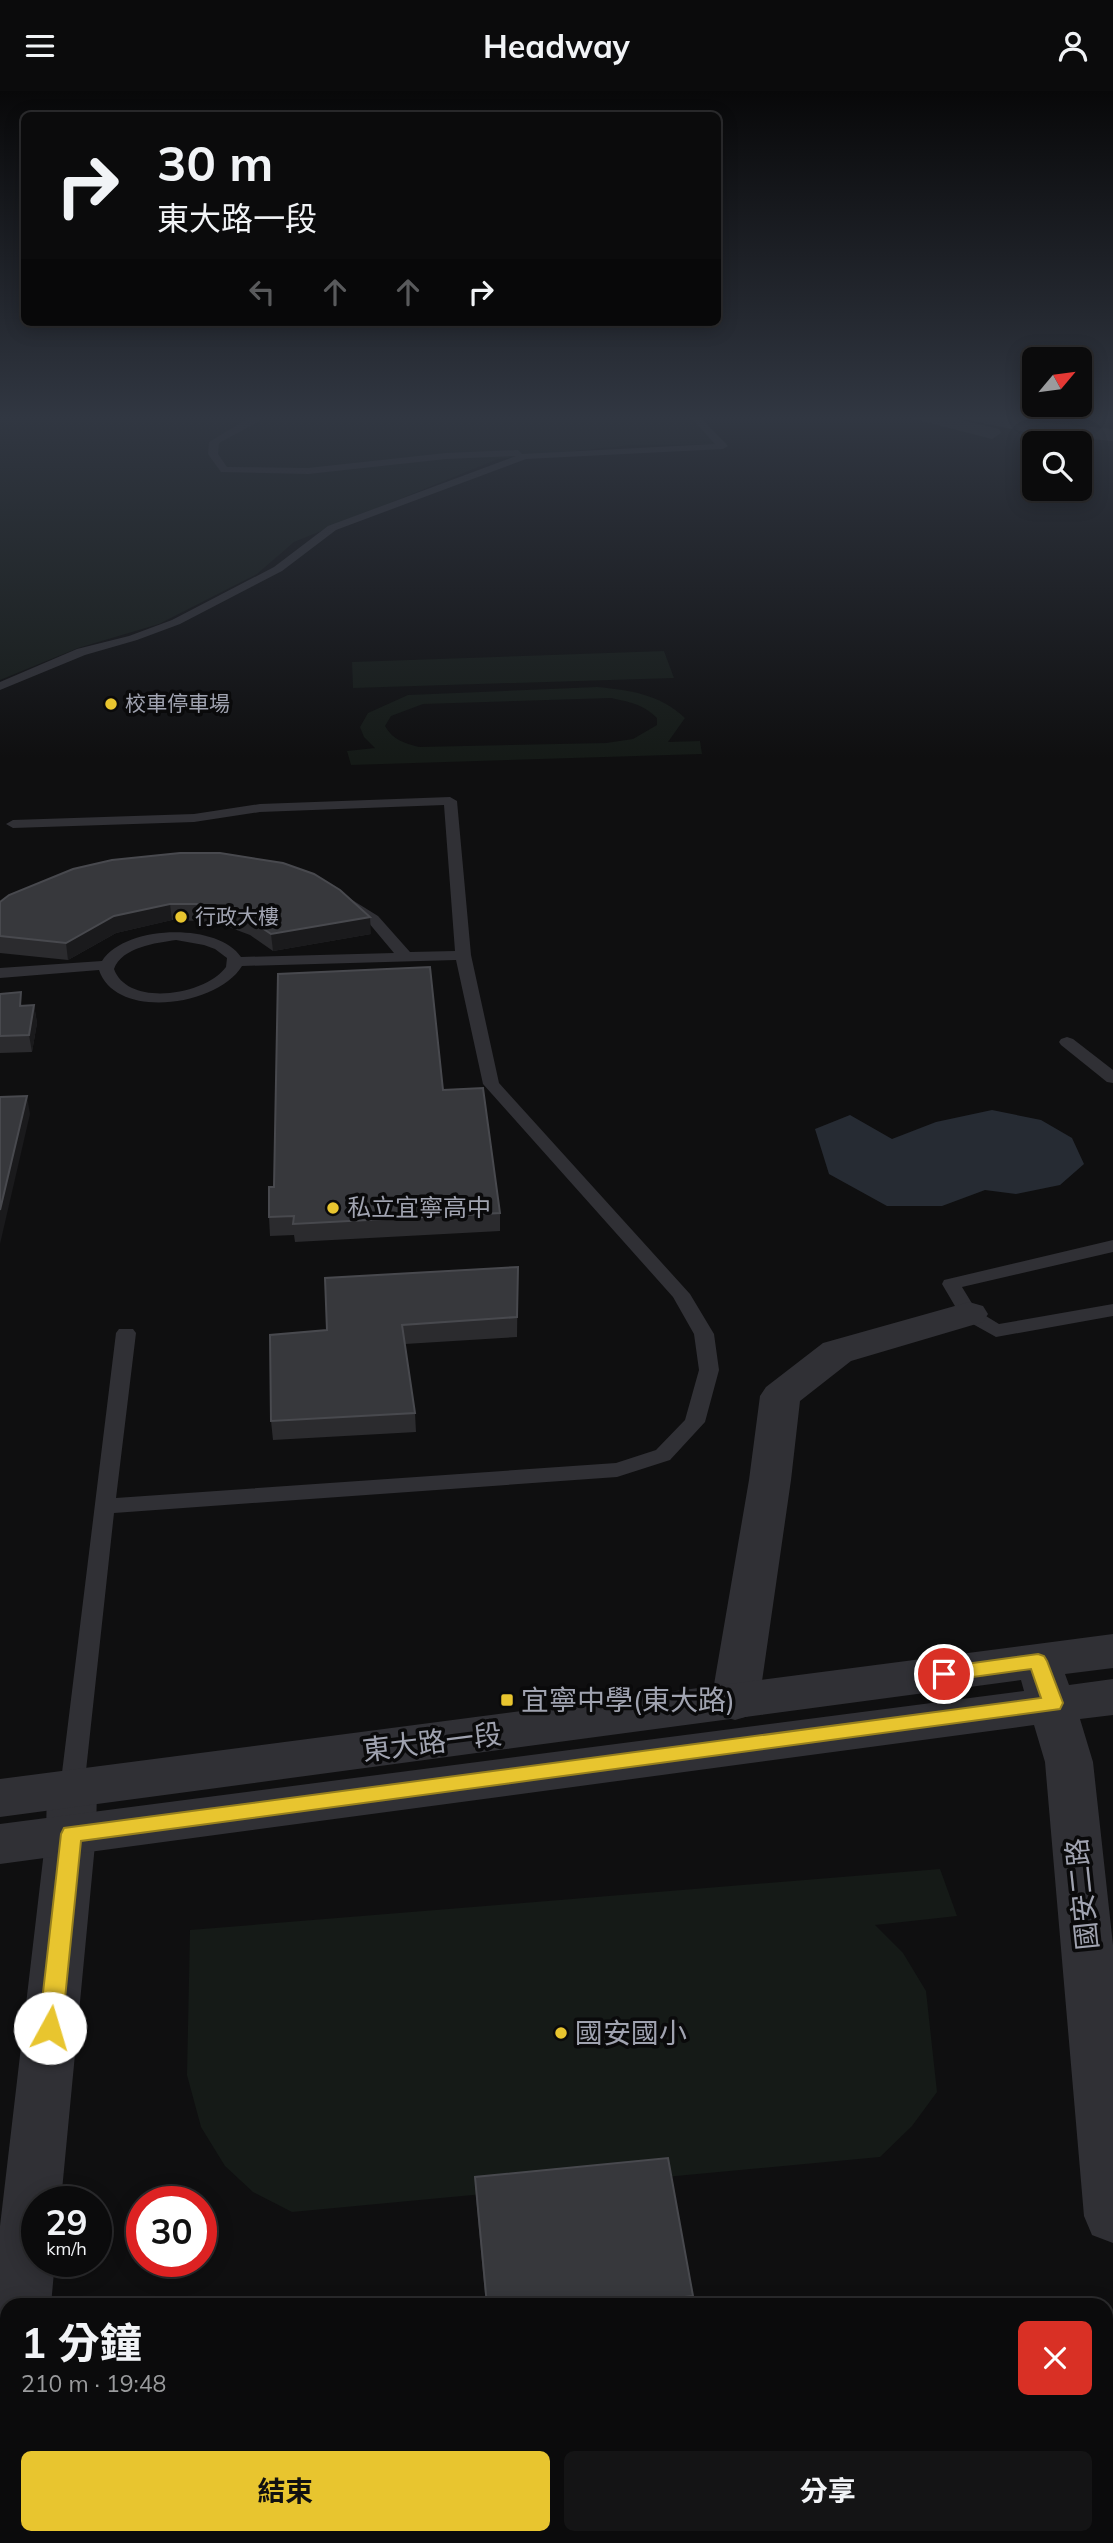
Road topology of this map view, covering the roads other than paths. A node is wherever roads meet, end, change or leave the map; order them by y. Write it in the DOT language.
graph roads {
  1 [pos="333,529"];
  2 [pos="0,686"];
  3 [pos="13,824"];
  4 [pos="335,892"];
  5 [pos="463,955"];
  6 [pos="406,957"];
  7 [pos="234,962"];
  8 [pos="108,965"];
  9 [pos="0,973"];
  10 [pos="1067,1041"];
  11 [pos="1113,1078"];
  12 [pos="1113,1246"];
  13 [pos="1113,1310"];
  14 [pos="969,1314"];
  15 [pos="126,1333"];
  16 [pos="104,1506"];
  17 [pos="1113,1651"];
  18 [pos="1045,1682"];
  19 [pos="1113,1697"];
  20 [pos="735,1702"];
  21 [pos="0,1798"];
  22 [pos="71,1812"];
  23 [pos="0,1844"];
  24 [pos="1113,2216"];
  25 [pos="22,2298"];
  1 -- 2 [label="lane"];
  3 -- 5 [label="lane"];
  4 -- 6 [label="lane"];
  5 -- 6 [label="lane"];
  5 -- 16 [label="lane"];
  6 -- 7 [label="lane"];
  7 -- 8 [label="lane"];
  7 -- 8 [label="lane"];
  8 -- 9 [label="lane"];
  10 -- 11 [label="lane"];
  12 -- 14 [label="lane"];
  13 -- 14 [label="lane"];
  14 -- 20 [label="street"];
  15 -- 16 [label="lane"];
  16 -- 22 [label="lane"];
  17 -- 18 [label="street, 東大路一段"];
  18 -- 19 [label="street, 東大路一段"];
  18 -- 20 [label="street, 東大路一段"];
  18 -- 22 [label="street, 東大路一段"];
  18 -- 24 [label="street, 國安二路"];
  20 -- 22 [label="street, 東大路一段"];
  21 -- 22 [label="street, 東大路一段"];
  22 -- 23 [label="street, 東大路一段"];
  22 -- 25 [label="street"];
}
